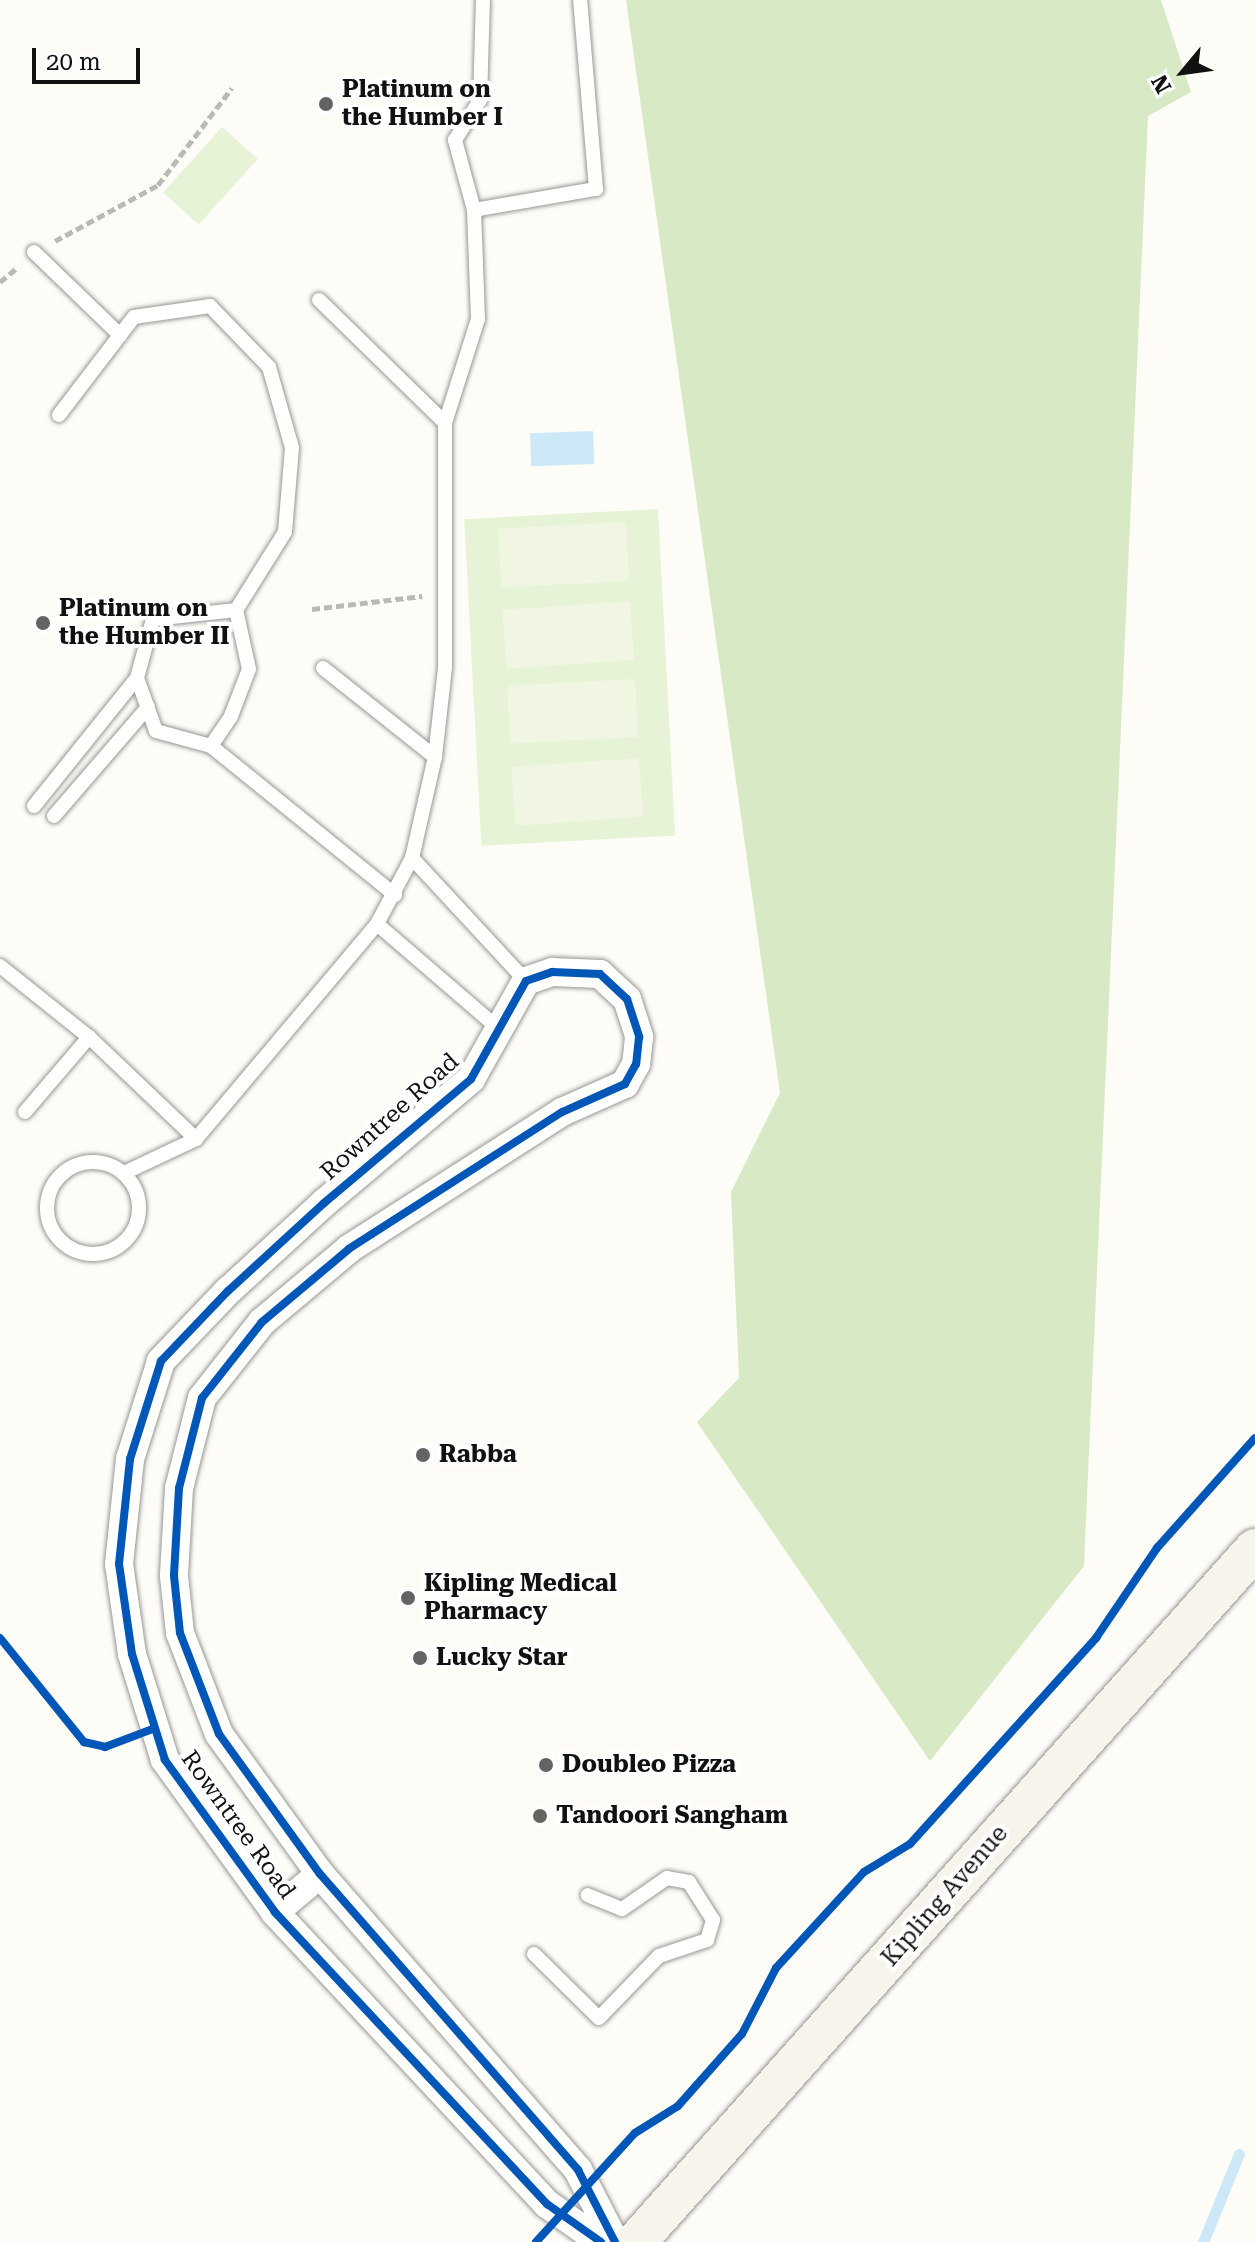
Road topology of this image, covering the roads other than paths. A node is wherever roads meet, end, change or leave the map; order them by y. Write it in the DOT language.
graph roads {
  1 [pos="483,0"];
  2 [pos="580,0"];
  3 [pos="474,210"];
  4 [pos="34,252"];
  5 [pos="319,300"];
  6 [pos="120,335"];
  7 [pos="59,415"];
  8 [pos="445,423"];
  9 [pos="236,610"];
  10 [pos="323,668"];
  11 [pos="137,678"];
  12 [pos="148,707"];
  13 [pos="211,746"];
  14 [pos="435,757"];
  15 [pos="34,806"];
  16 [pos="54,816"];
  17 [pos="412,858"];
  18 [pos="395,895"];
  19 [pos="377,924"];
  20 [pos="0,966"];
  21 [pos="526,981"];
  22 [pos="499,1029"];
  23 [pos="89,1037"];
  24 [pos="25,1112"];
  25 [pos="196,1139"];
  26 [pos="124,1173"];
  27 [pos="1255,1549"];
  28 [pos="320,1874"];
  29 [pos="588,1895"];
  30 [pos="275,1912"];
  31 [pos="534,1954"];
  32 [pos="601,2242"];
  33 [pos="615,2242"];
  34 [pos="636,2242"];
  1 -- 3 [label="lane"];
  2 -- 3 [label="lane"];
  3 -- 8 [label="lane"];
  4 -- 6 [label="lane"];
  5 -- 8 [label="lane"];
  6 -- 7 [label="lane"];
  6 -- 9 [label="lane"];
  8 -- 14 [label="lane"];
  9 -- 11 [label="lane"];
  9 -- 13 [label="lane"];
  10 -- 14 [label="lane"];
  11 -- 12 [label="lane"];
  11 -- 15 [label="lane"];
  12 -- 13 [label="lane"];
  12 -- 16 [label="lane"];
  13 -- 18 [label="lane"];
  14 -- 17 [label="lane"];
  17 -- 18 [label="lane"];
  17 -- 21 [label="lane"];
  18 -- 19 [label="lane"];
  19 -- 22 [label="lane"];
  19 -- 25 [label="lane"];
  20 -- 23 [label="lane"];
  21 -- 22 [label="street, Rowntree Road"];
  21 -- 28 [label="street, Rowntree Road"];
  22 -- 30 [label="street, Rowntree Road"];
  23 -- 24 [label="lane"];
  23 -- 25 [label="lane"];
  25 -- 26 [label="lane"];
  26 -- 26 [label="lane"];
  27 -- 34 [label="main road, Kipling Avenue"];
  28 -- 30 [label="street, Rowntree Road"];
  28 -- 33 [label="street, Rowntree Road"];
  29 -- 31 [label="lane"];
  30 -- 32 [label="street, Rowntree Road"];
}
